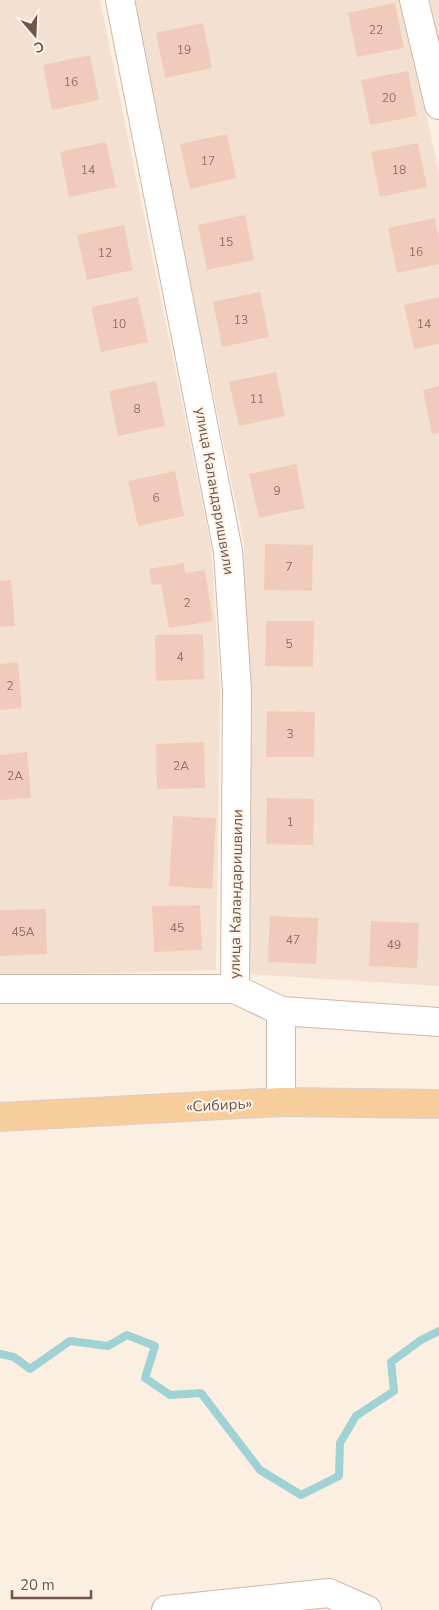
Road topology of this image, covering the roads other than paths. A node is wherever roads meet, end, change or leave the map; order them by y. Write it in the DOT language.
graph roads {
  1 [pos="120,0"];
  2 [pos="414,0"];
  3 [pos="439,105"];
  4 [pos="235,989"];
  5 [pos="0,990"];
  6 [pos="281,1011"];
  7 [pos="439,1022"];
  8 [pos="281,1102"];
  9 [pos="439,1104"];
  10 [pos="0,1117"];
  11 [pos="166,1610"];
  12 [pos="367,1610"];
  1 -- 4 [label="street, улица Каландаришвили"];
  2 -- 3 [label="street"];
  4 -- 5 [label="street"];
  4 -- 6 [label="street"];
  6 -- 7 [label="street"];
  6 -- 8 [label="street"];
  8 -- 9 [label="main road, «Сибирь»"];
  8 -- 10 [label="main road, «Сибирь»"];
  11 -- 12 [label="street"];
}
